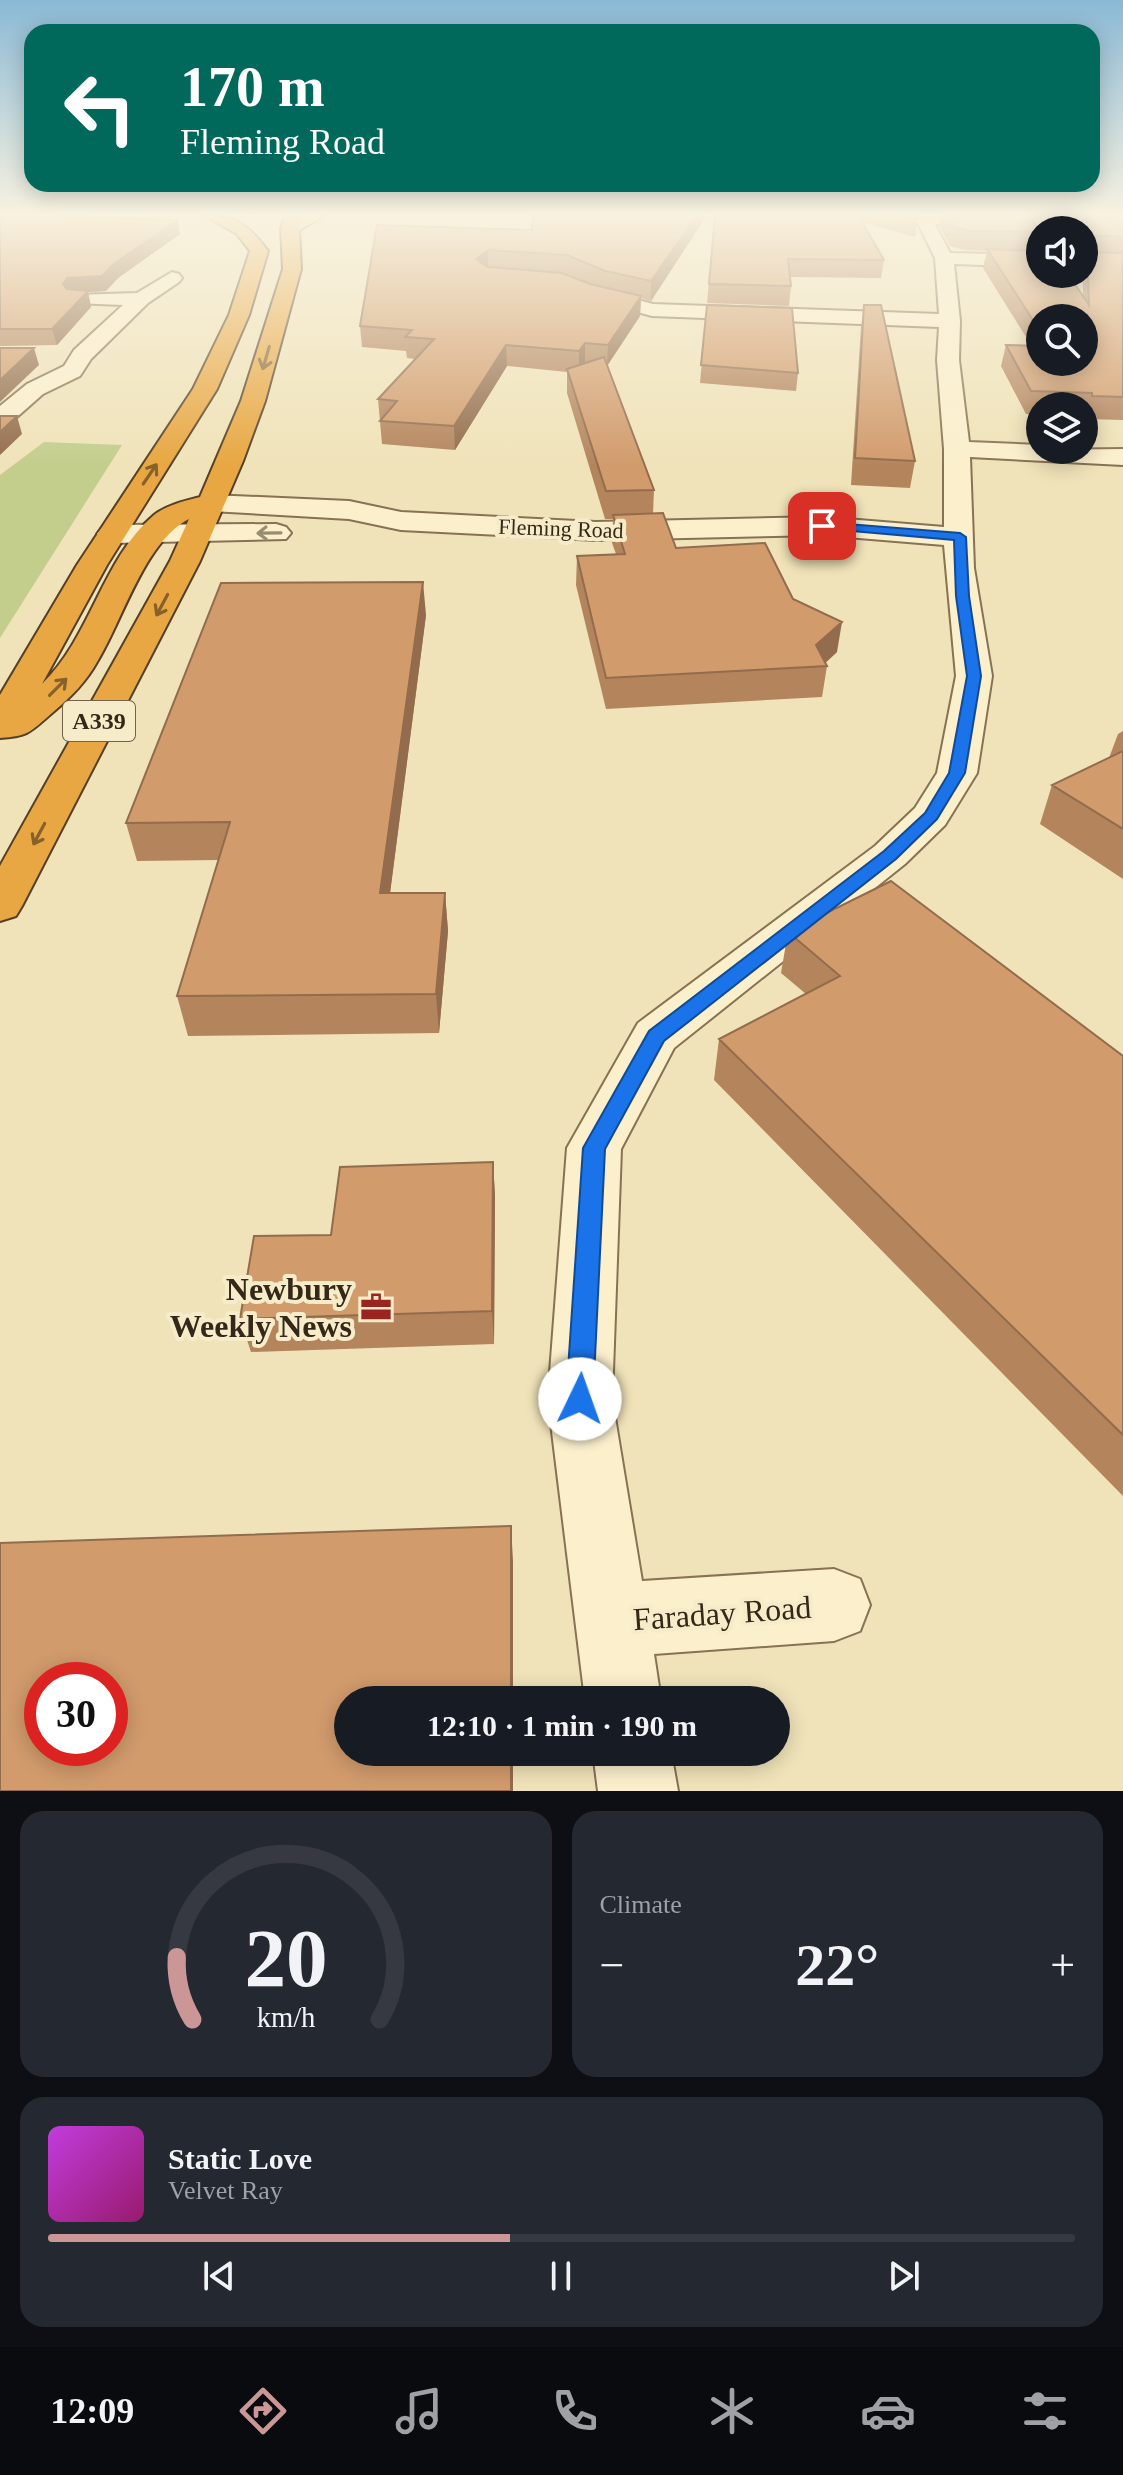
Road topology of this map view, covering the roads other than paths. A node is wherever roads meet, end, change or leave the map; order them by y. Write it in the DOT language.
graph roads {
  1 [pos="80,299"];
  2 [pos="141,299"];
  3 [pos="245,299"];
  4 [pos="284,299"];
  5 [pos="604,299"];
  6 [pos="948,299"];
  7 [pos="950,321"];
  8 [pos="55,355"];
  9 [pos="82,355"];
  10 [pos="0,419"];
  11 [pos="957,449"];
  12 [pos="1123,457"];
  13 [pos="203,519"];
  14 [pos="112,534"];
  15 [pos="153,534"];
  16 [pos="960,537"];
  17 [pos="0,727"];
  18 [pos="0,739"];
  19 [pos="0,906"];
  20 [pos="834,1605"];
  21 [pos="610,1620"];
  22 [pos="621,1686"];
  23 [pos="634,1766"];
  24 [pos="638,1791"];
  1 -- 2 [label="street"];
  2 -- 9 [label="street"];
  14 -- 3 [label="highway, one-way"];
  4 -- 13 [label="highway, A339, one-way"];
  5 -- 7 [label="street"];
  6 -- 7 [label="street, Faraday Road"];
  7 -- 11 [label="street, Faraday Road"];
  8 -- 9 [label="street"];
  9 -- 10 [label="street"];
  11 -- 12 [label="street"];
  11 -- 16 [label="street, Faraday Road"];
  13 -- 15 [label="street, Fleming Road"];
  13 -- 16 [label="street, Fleming Road"];
  13 -- 19 [label="highway, A339, one-way"];
  14 -- 15 [label="street, Fleming Road"];
  14 -- 17 [label="highway"];
  18 -- 15 [label="highway, A339, one-way"];
  16 -- 21 [label="street, Faraday Road"];
  20 -- 21 [label="street, Faraday Road"];
  21 -- 22 [label="street, Faraday Road"];
  23 -- 24 [label="street"];
}
